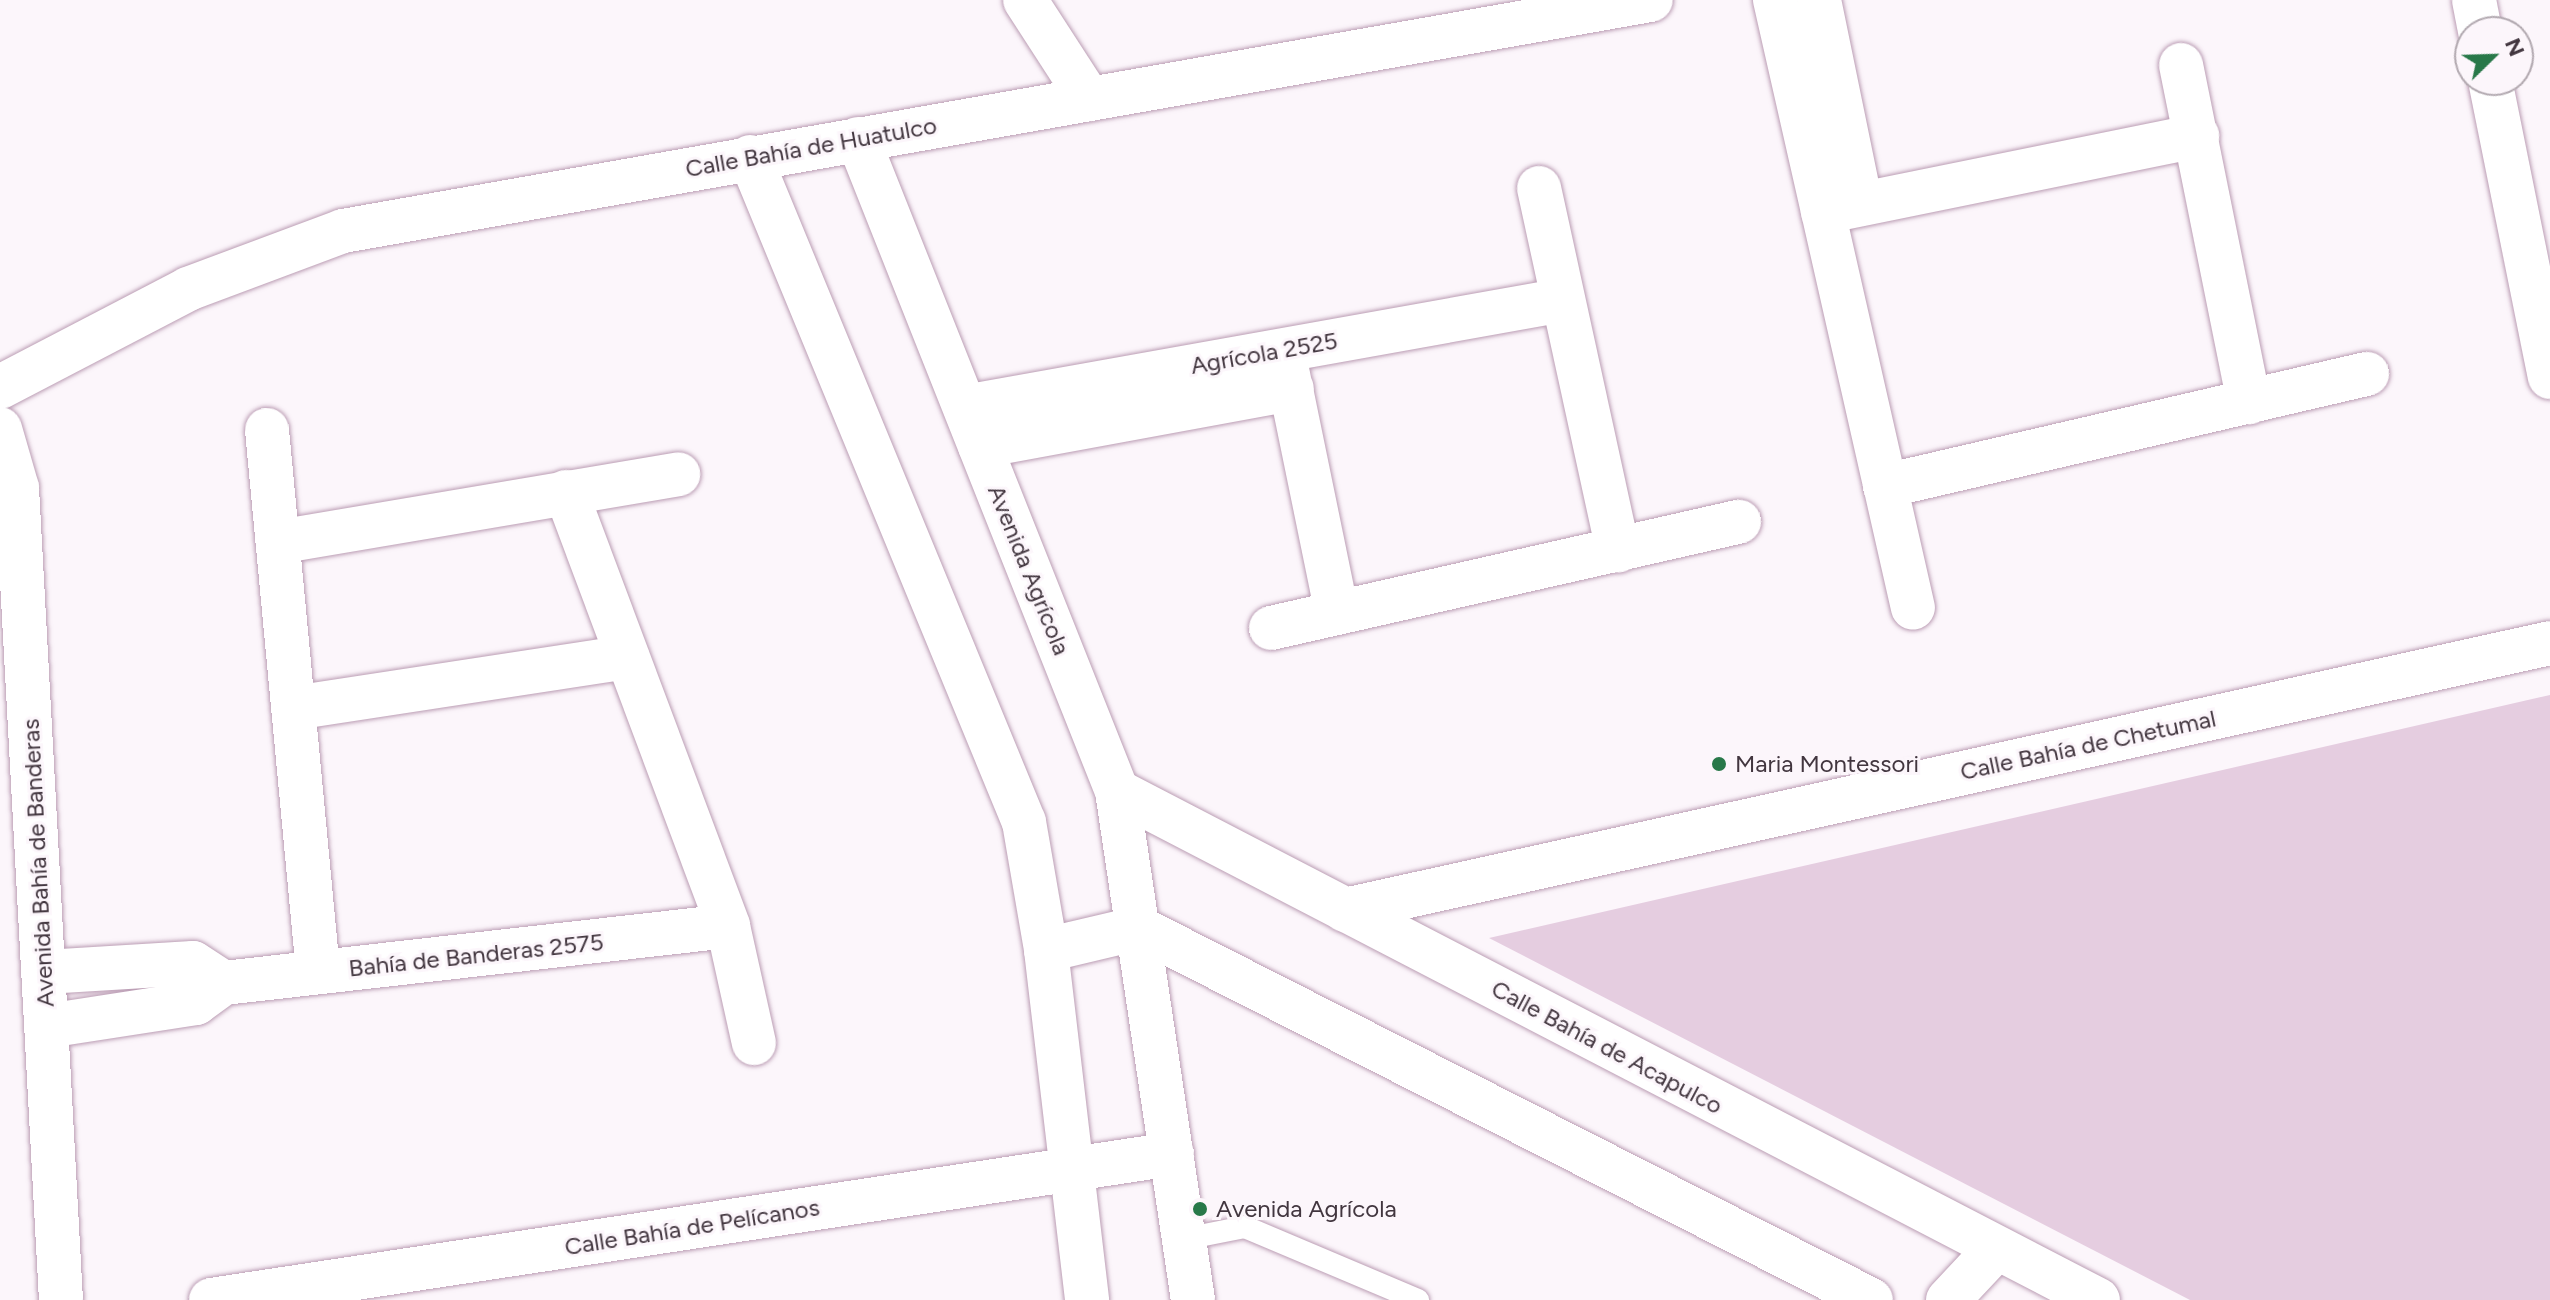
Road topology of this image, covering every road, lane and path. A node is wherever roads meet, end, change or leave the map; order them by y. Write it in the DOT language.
graph roads {
  1 [pos="1025,0"];
  2 [pos="1651,0"];
  3 [pos="1775,0"];
  4 [pos="1819,0"];
  5 [pos="2181,65"];
  6 [pos="2493,96"];
  7 [pos="1089,99"];
  8 [pos="2197,136"];
  9 [pos="858,139"];
  10 [pos="750,157"];
  11 [pos="1539,188"];
  12 [pos="1842,208"];
  13 [pos="1563,300"];
  14 [pos="2549,365"];
  15 [pos="1287,370"];
  16 [pos="2367,374"];
  17 [pos="0,387"];
  18 [pos="2249,402"];
  19 [pos="972,426"];
  20 [pos="0,429"];
  21 [pos="267,430"];
  22 [pos="678,474"];
  23 [pos="1885,486"];
  24 [pos="566,492"];
  25 [pos="1739,522"];
  26 [pos="278,542"];
  27 [pos="1618,550"];
  28 [pos="1913,608"];
  29 [pos="1337,613"];
  30 [pos="1271,628"];
  31 [pos="2550,643"];
  32 [pos="627,657"];
  33 [pos="294,708"];
  34 [pos="1117,791"];
  35 [pos="1345,910"];
  36 [pos="728,926"];
  37 [pos="1139,928"];
  38 [pos="1046,950"];
  39 [pos="45,972"];
  40 [pos="318,972"];
  41 [pos="224,983"];
  42 [pos="47,1026"];
  43 [pos="754,1043"];
  44 [pos="1172,1154"];
  45 [pos="1069,1169"];
  46 [pos="1184,1239"];
  47 [pos="1994,1251"];
  48 [pos="2028,1286"];
  49 [pos="61,1300"];
  50 [pos="211,1300"];
  51 [pos="1087,1300"];
  52 [pos="1193,1300"];
  53 [pos="1418,1300"];
  54 [pos="1871,1300"];
  55 [pos="1948,1300"];
  56 [pos="2098,1300"];
  1 -- 7 [label="street"];
  2 -- 7 [label="street, Calle Bahía de Huatulco"];
  3 -- 12 [label="street"];
  4 -- 12 [label="street"];
  5 -- 8 [label="street"];
  6 -- 14 [label="street"];
  7 -- 9 [label="street, Calle Bahía de Huatulco"];
  8 -- 12 [label="street"];
  8 -- 18 [label="street"];
  9 -- 10 [label="street, Calle Bahía de Huatulco"];
  9 -- 19 [label="street, Avenida Agrícola"];
  10 -- 17 [label="street, Calle Bahía de Huatulco"];
  10 -- 38 [label="street"];
  11 -- 13 [label="street"];
  12 -- 23 [label="street"];
  13 -- 15 [label="street, Agrícola 2525"];
  13 -- 27 [label="street"];
  15 -- 19 [label="street, Agrícola 2525"];
  15 -- 29 [label="street"];
  16 -- 18 [label="street"];
  18 -- 23 [label="street"];
  19 -- 34 [label="street, Avenida Agrícola"];
  20 -- 39 [label="street, Avenida Bahía de Banderas"];
  21 -- 26 [label="street"];
  22 -- 24 [label="street"];
  23 -- 28 [label="street"];
  24 -- 26 [label="street"];
  24 -- 32 [label="street"];
  25 -- 27 [label="street"];
  26 -- 33 [label="street"];
  27 -- 29 [label="street"];
  29 -- 30 [label="street"];
  31 -- 35 [label="street, Calle Bahía de Chetumal"];
  32 -- 33 [label="street"];
  32 -- 36 [label="street"];
  33 -- 40 [label="street"];
  34 -- 35 [label="street, Calle Bahía de Acapulco"];
  34 -- 37 [label="street, Avenida Agrícola"];
  35 -- 47 [label="street, Calle Bahía de Acapulco"];
  36 -- 40 [label="street, Bahía de Banderas 2575"];
  36 -- 43 [label="street"];
  37 -- 38 [label="street"];
  37 -- 44 [label="street, Avenida Agrícola"];
  37 -- 54 [label="street"];
  38 -- 45 [label="street"];
  39 -- 41 [label="street"];
  39 -- 42 [label="street, Avenida Bahía de Banderas"];
  40 -- 41 [label="street, Bahía de Banderas 2575"];
  41 -- 42 [label="street, Bahía de Banderas 2575"];
  42 -- 49 [label="street, Avenida Bahía de Banderas"];
  44 -- 45 [label="street, Calle Bahía de Pelícanos"];
  44 -- 46 [label="street, Avenida Agrícola"];
  45 -- 50 [label="street, Calle Bahía de Pelícanos"];
  45 -- 51 [label="street"];
  46 -- 52 [label="street, Avenida Agrícola"];
  46 -- 53 [label="lane"];
  47 -- 48 [label="street, Calle Bahía de Acapulco"];
  47 -- 55 [label="street"];
  48 -- 56 [label="street, Calle Bahía de Acapulco"];
}
